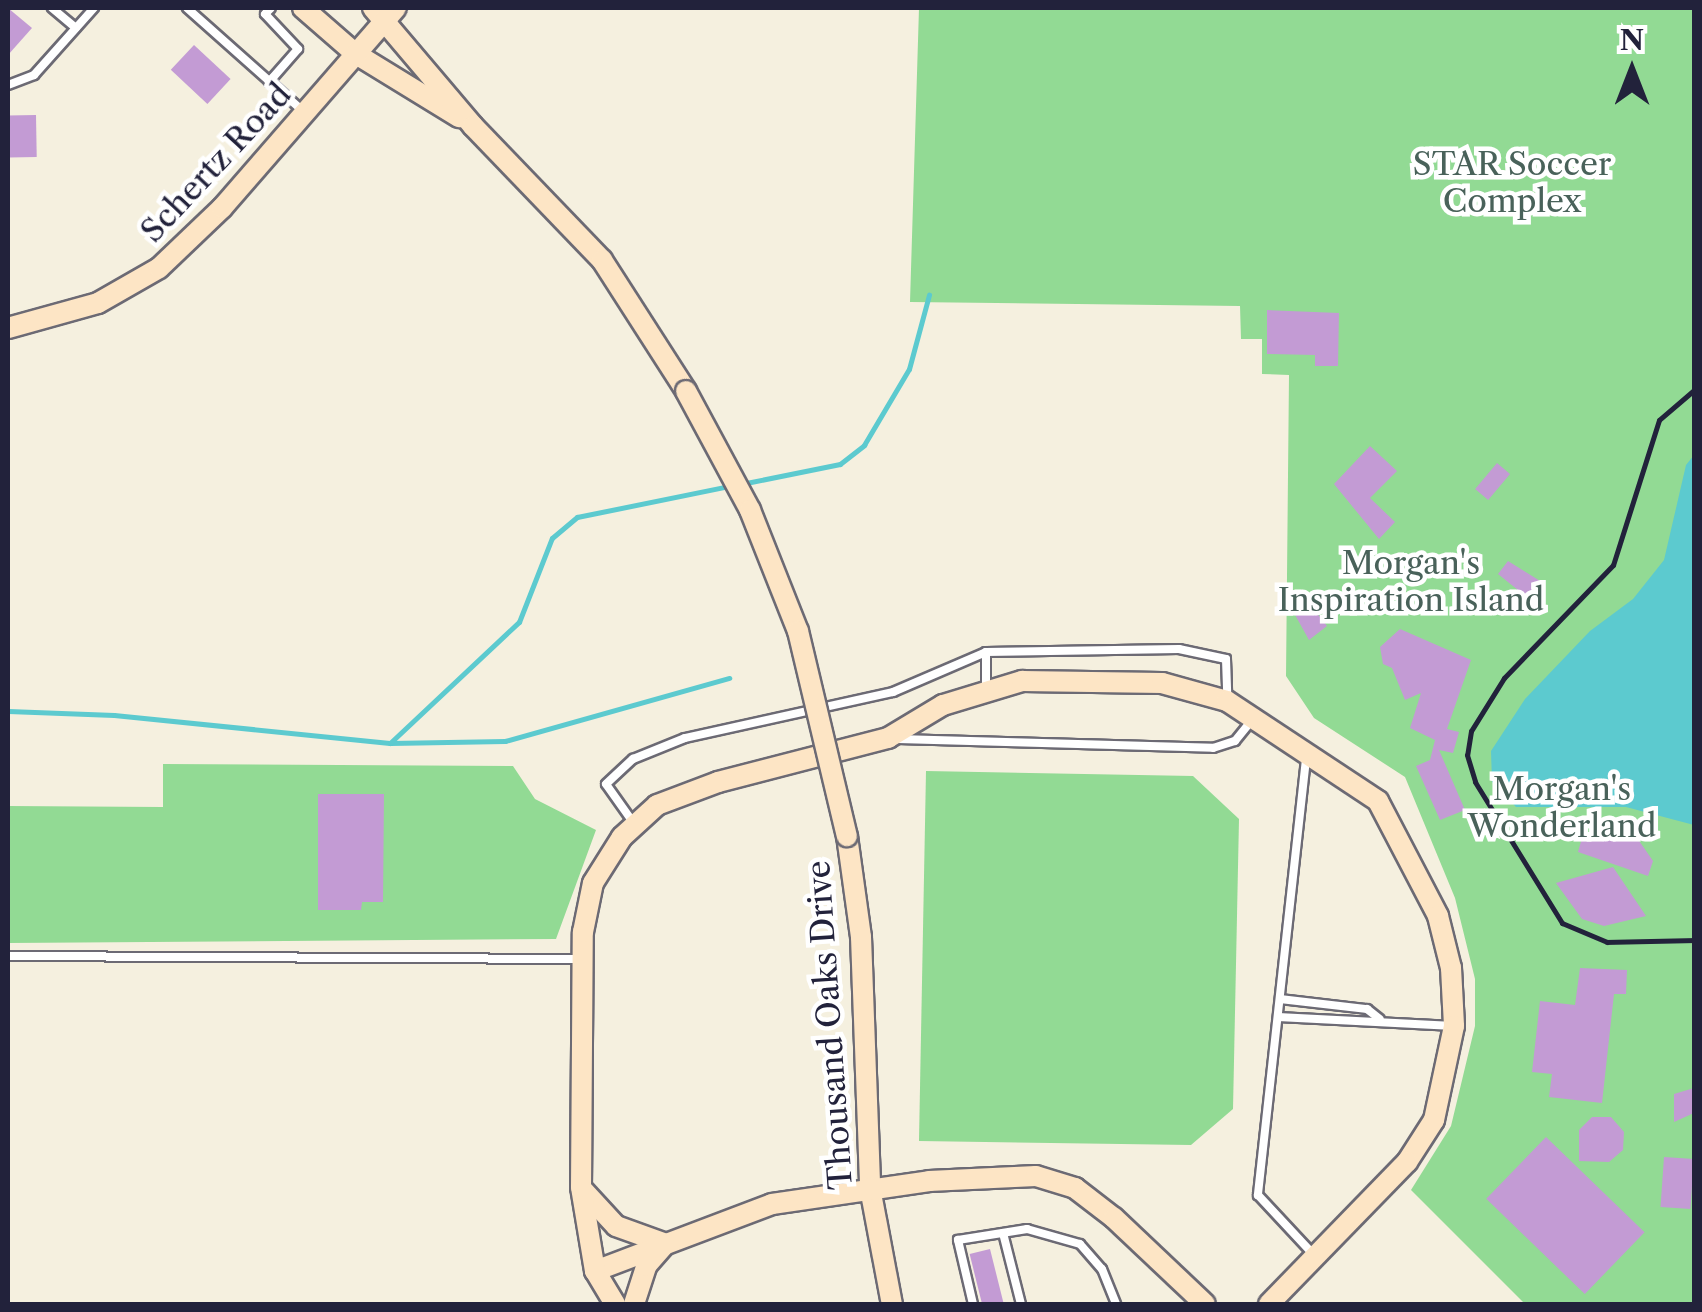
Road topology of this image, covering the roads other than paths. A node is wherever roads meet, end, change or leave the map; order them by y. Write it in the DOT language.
graph roads {
  1 [pos="52,8"];
  2 [pos="94,8"];
  3 [pos="187,8"];
  4 [pos="271,8"];
  5 [pos="303,8"];
  6 [pos="385,12"];
  7 [pos="76,28"];
  8 [pos="356,54"];
  9 [pos="269,82"];
  10 [pos="8,85"];
  11 [pos="305,113"];
  12 [pos="473,126"];
  13 [pos="8,328"];
  14 [pos="986,652"];
  15 [pos="986,690"];
  16 [pos="1226,701"];
  17 [pos="1254,717"];
  18 [pos="888,738"];
  19 [pos="1307,750"];
  20 [pos="635,825"];
  21 [pos="8,956"];
  22 [pos="583,959"];
  23 [pos="1280,999"];
  24 [pos="1278,1017"];
  25 [pos="1380,1019"];
  26 [pos="1454,1026"];
  27 [pos="581,1187"];
  28 [pos="870,1188"];
  29 [pos="1003,1232"];
  30 [pos="666,1244"];
  31 [pos="1316,1257"];
  32 [pos="595,1271"];
  33 [pos="615,1304"];
  34 [pos="634,1304"];
  35 [pos="892,1304"];
  36 [pos="973,1304"];
  37 [pos="1021,1304"];
  38 [pos="1116,1304"];
  39 [pos="1205,1304"];
  40 [pos="1269,1304"];
  1 -- 7 [label="lane"];
  2 -- 7 [label="lane"];
  3 -- 9 [label="lane"];
  4 -- 9 [label="lane"];
  5 -- 8 [label="street, Thousand Oaks Drive"];
  6 -- 8 [label="street, Schertz Road"];
  6 -- 12 [label="street, Thousand Oaks Drive"];
  7 -- 10 [label="lane"];
  8 -- 11 [label="street, Schertz Road"];
  8 -- 12 [label="street, Thousand Oaks Drive"];
  9 -- 11 [label="lane"];
  11 -- 13 [label="street, Schertz Road"];
  12 -- 28 [label="street, Thousand Oaks Drive, bridge"];
  14 -- 15 [label="lane"];
  14 -- 16 [label="lane"];
  14 -- 20 [label="lane"];
  15 -- 16 [label="street"];
  15 -- 18 [label="street"];
  16 -- 17 [label="street"];
  17 -- 18 [label="lane"];
  17 -- 19 [label="street"];
  18 -- 20 [label="street"];
  19 -- 23 [label="lane"];
  19 -- 26 [label="street"];
  20 -- 22 [label="street"];
  21 -- 22 [label="lane"];
  22 -- 27 [label="street"];
  23 -- 24 [label="lane"];
  23 -- 25 [label="lane"];
  24 -- 25 [label="lane"];
  24 -- 31 [label="lane"];
  25 -- 26 [label="lane"];
  26 -- 31 [label="street"];
  27 -- 30 [label="street"];
  27 -- 32 [label="street"];
  28 -- 30 [label="street"];
  28 -- 35 [label="street, Thousand Oaks Drive"];
  28 -- 39 [label="street"];
  29 -- 36 [label="lane"];
  29 -- 37 [label="lane"];
  29 -- 38 [label="lane"];
  30 -- 32 [label="street"];
  30 -- 34 [label="street"];
  31 -- 40 [label="street"];
  32 -- 33 [label="street"];
}
